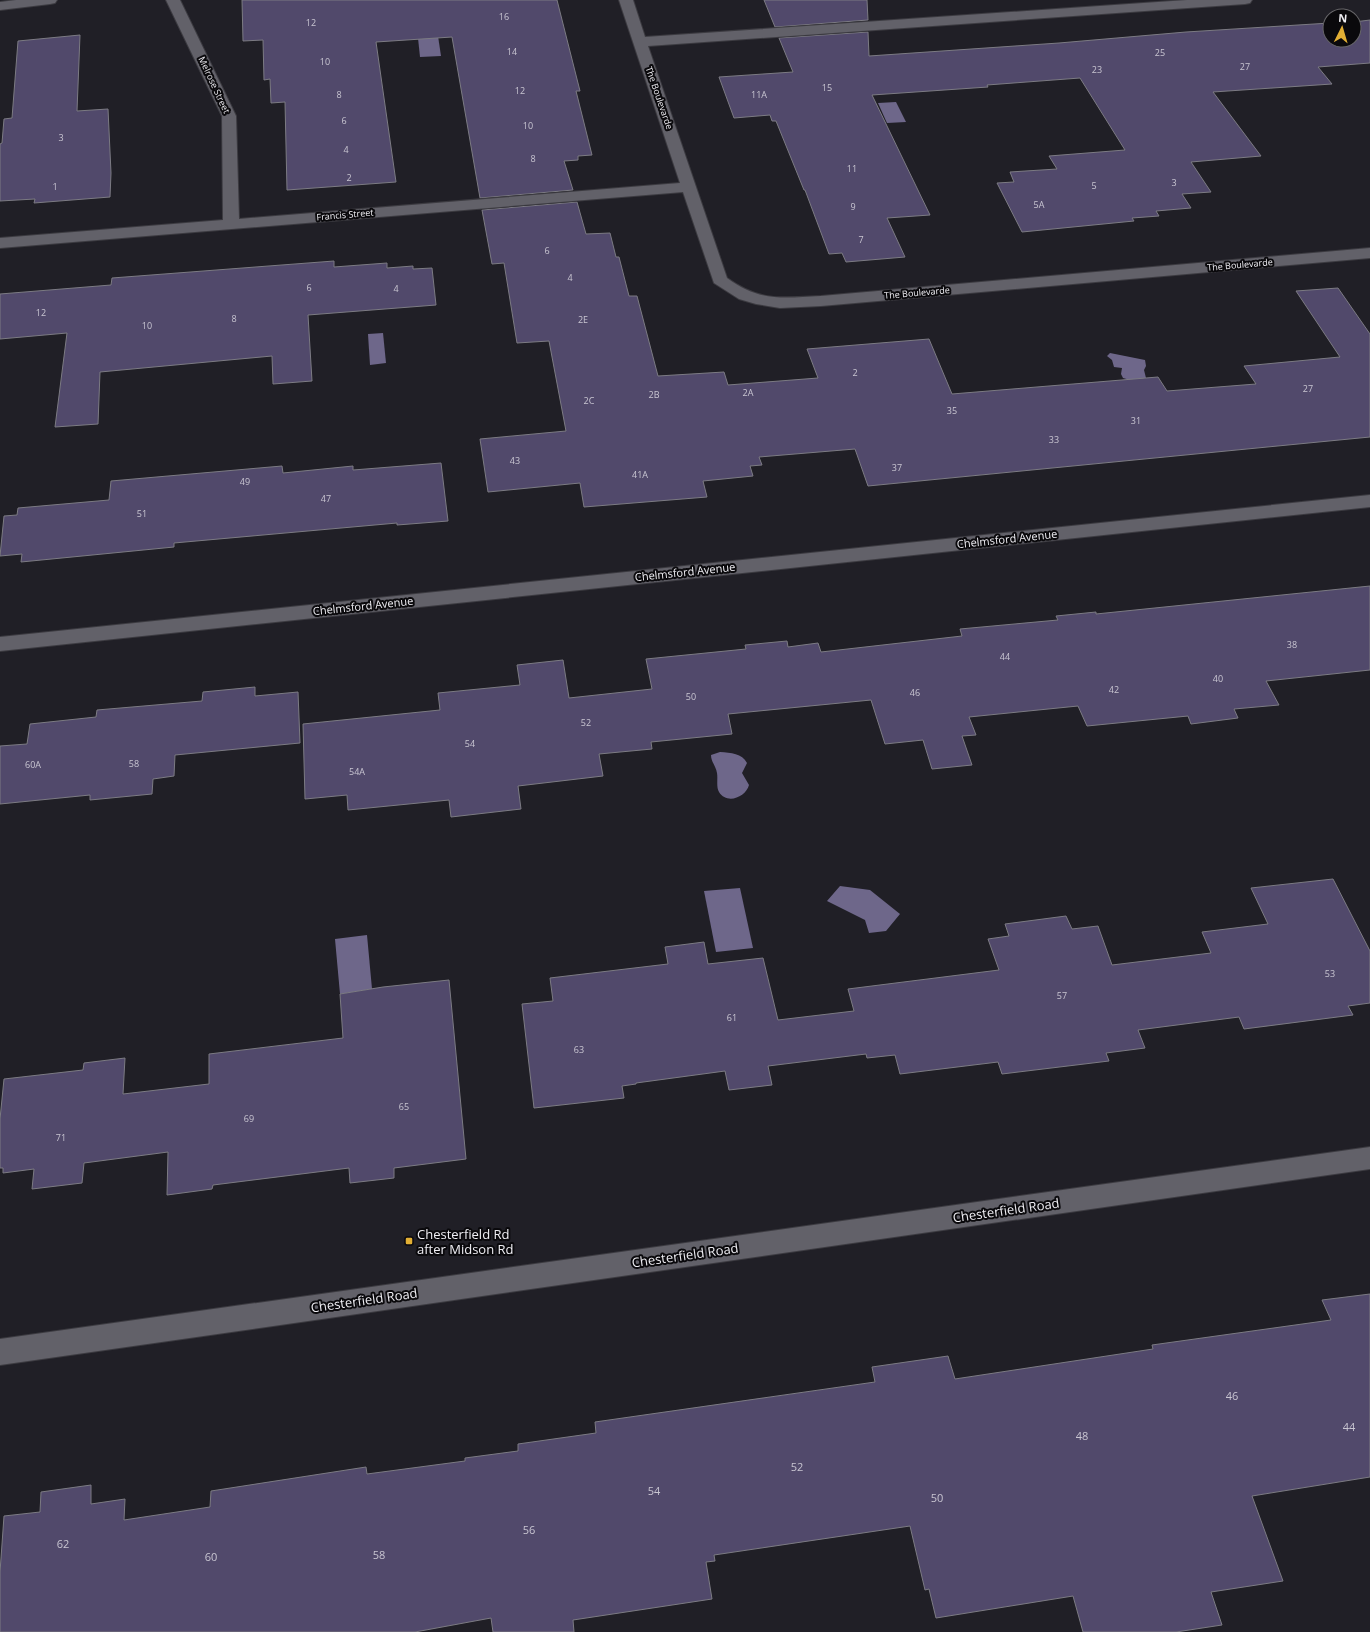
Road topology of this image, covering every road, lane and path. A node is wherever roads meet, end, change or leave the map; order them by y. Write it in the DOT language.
graph roads {
  1 [pos="50,0"];
  2 [pos="173,0"];
  3 [pos="626,0"];
  4 [pos="1245,0"];
  5 [pos="0,6"];
  6 [pos="640,42"];
  7 [pos="689,188"];
  8 [pos="231,224"];
  9 [pos="0,243"];
  10 [pos="1370,253"];
  11 [pos="1370,501"];
  12 [pos="0,644"];
  13 [pos="1370,1158"];
  14 [pos="0,1352"];
  1 -- 5 [label="street"];
  2 -- 8 [label="street, Melrose Street"];
  3 -- 6 [label="street, The Boulevarde"];
  4 -- 6 [label="street"];
  6 -- 7 [label="street, The Boulevarde"];
  7 -- 8 [label="street, Francis Street"];
  7 -- 10 [label="street, The Boulevarde"];
  8 -- 9 [label="street, Francis Street"];
  11 -- 12 [label="street, Chelmsford Avenue"];
  13 -- 14 [label="street, Chesterfield Road"];
}
